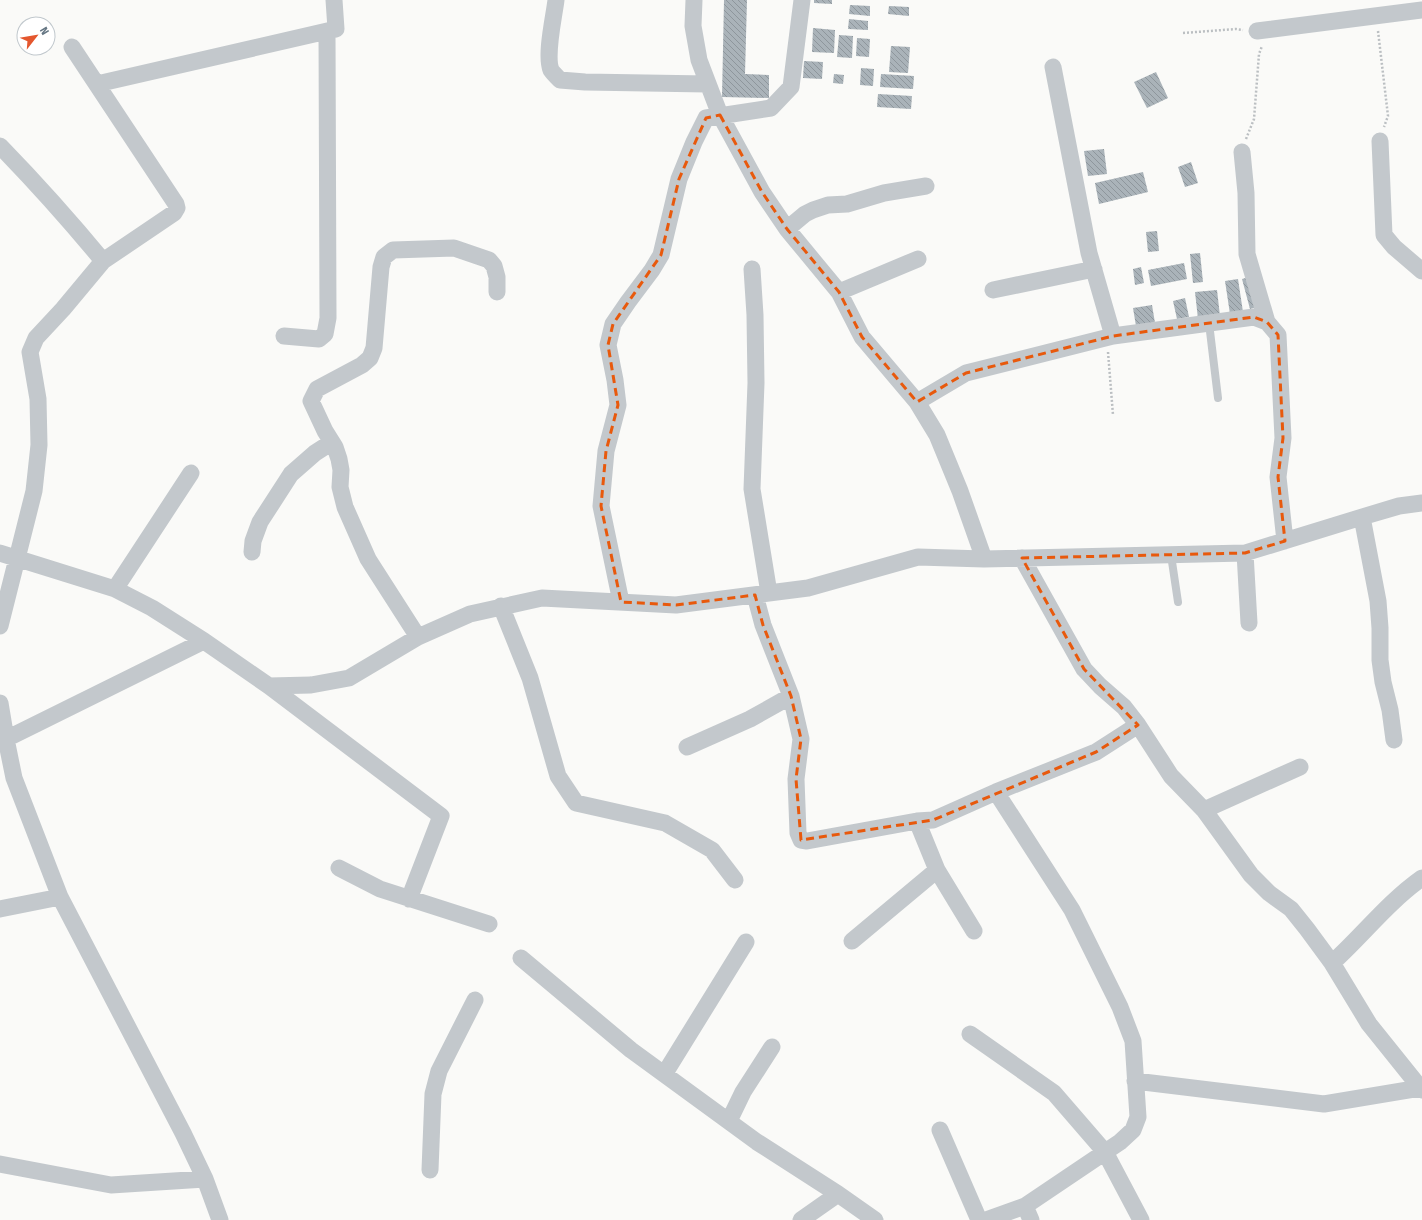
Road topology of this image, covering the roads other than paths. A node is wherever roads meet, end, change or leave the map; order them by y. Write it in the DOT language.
graph roads {
  1 [pos="334,0"];
  2 [pos="556,0"];
  3 [pos="694,0"];
  4 [pos="802,0"];
  5 [pos="1422,10"];
  6 [pos="327,31"];
  7 [pos="1262,31"];
  8 [pos="72,47"];
  9 [pos="1053,67"];
  10 [pos="97,84"];
  11 [pos="707,84"];
  12 [pos="720,115"];
  13 [pos="1380,141"];
  14 [pos="0,146"];
  15 [pos="1242,152"];
  16 [pos="926,186"];
  17 [pos="787,229"];
  18 [pos="918,259"];
  19 [pos="103,261"];
  20 [pos="1094,269"];
  21 [pos="752,270"];
  22 [pos="1422,271"];
  23 [pos="993,290"];
  24 [pos="497,292"];
  25 [pos="838,292"];
  26 [pos="1266,322"];
  27 [pos="1208,324"];
  28 [pos="284,336"];
  29 [pos="1110,337"];
  30 [pos="1218,398"];
  31 [pos="917,402"];
  32 [pos="332,442"];
  33 [pos="191,473"];
  34 [pos="1422,503"];
  35 [pos="1362,516"];
  36 [pos="1286,540"];
  37 [pos="0,552"];
  38 [pos="252,552"];
  39 [pos="1245,553"];
  40 [pos="1172,555"];
  41 [pos="17,558"];
  42 [pos="1022,558"];
  43 [pos="984,559"];
  44 [pos="116,589"];
  45 [pos="762,594"];
  46 [pos="621,602"];
  47 [pos="1178,602"];
  48 [pos="501,606"];
  49 [pos="1249,624"];
  50 [pos="0,626"];
  51 [pos="418,637"];
  52 [pos="204,640"];
  53 [pos="269,686"];
  54 [pos="791,696"];
  55 [pos="0,703"];
  56 [pos="1138,725"];
  57 [pos="6,739"];
  58 [pos="1394,740"];
  59 [pos="687,747"];
  60 [pos="1300,767"];
  61 [pos="7,779"];
  62 [pos="996,792"];
  63 [pos="1204,810"];
  64 [pos="917,821"];
  65 [pos="339,868"];
  66 [pos="937,870"];
  67 [pos="1422,878"];
  68 [pos="735,880"];
  69 [pos="60,897"];
  70 [pos="409,899"];
  71 [pos="0,909"];
  72 [pos="489,924"];
  73 [pos="974,931"];
  74 [pos="852,941"];
  75 [pos="746,942"];
  76 [pos="521,958"];
  77 [pos="1332,964"];
  78 [pos="475,1000"];
  79 [pos="970,1034"];
  80 [pos="772,1047"];
  81 [pos="665,1073"];
  82 [pos="1135,1081"];
  83 [pos="1421,1089"];
  84 [pos="729,1121"];
  85 [pos="940,1130"];
  86 [pos="1105,1152"];
  87 [pos="0,1164"];
  88 [pos="430,1170"];
  89 [pos="205,1178"];
  90 [pos="838,1194"];
  91 [pos="1028,1213"];
  92 [pos="220,1220"];
  93 [pos="801,1220"];
  94 [pos="875,1220"];
  95 [pos="979,1220"];
  96 [pos="986,1220"];
  97 [pos="1141,1220"];
  1 -- 6 [label="street"];
  2 -- 11 [label="street"];
  3 -- 11 [label="street"];
  4 -- 12 [label="street"];
  5 -- 7 [label="street"];
  6 -- 10 [label="street"];
  6 -- 28 [label="street"];
  8 -- 10 [label="street"];
  9 -- 20 [label="street"];
  10 -- 19 [label="street"];
  11 -- 12 [label="street"];
  12 -- 17 [label="street"];
  12 -- 46 [label="street"];
  13 -- 22 [label="street"];
  14 -- 19 [label="street"];
  15 -- 26 [label="street"];
  16 -- 17 [label="street"];
  17 -- 25 [label="street"];
  18 -- 25 [label="street"];
  19 -- 41 [label="street"];
  20 -- 23 [label="street"];
  20 -- 29 [label="street"];
  21 -- 45 [label="street"];
  24 -- 32 [label="street"];
  25 -- 31 [label="street"];
  26 -- 27 [label="street"];
  26 -- 36 [label="street"];
  27 -- 29 [label="street"];
  27 -- 30 [label="lane"];
  29 -- 31 [label="street"];
  31 -- 43 [label="street"];
  32 -- 38 [label="street"];
  32 -- 51 [label="street"];
  33 -- 44 [label="street"];
  34 -- 35 [label="street"];
  35 -- 36 [label="street"];
  35 -- 58 [label="street"];
  36 -- 39 [label="street"];
  37 -- 41 [label="street"];
  39 -- 40 [label="street"];
  39 -- 49 [label="street"];
  40 -- 42 [label="street"];
  40 -- 47 [label="lane"];
  41 -- 44 [label="street"];
  41 -- 50 [label="street"];
  42 -- 43 [label="street"];
  42 -- 56 [label="street"];
  43 -- 45 [label="street"];
  44 -- 52 [label="street"];
  45 -- 46 [label="street"];
  45 -- 54 [label="street"];
  46 -- 48 [label="street"];
  48 -- 51 [label="street"];
  48 -- 68 [label="street"];
  51 -- 53 [label="street"];
  52 -- 53 [label="street"];
  52 -- 57 [label="street"];
  53 -- 70 [label="street"];
  54 -- 59 [label="street"];
  54 -- 64 [label="street"];
  55 -- 57 [label="street"];
  56 -- 62 [label="street"];
  56 -- 63 [label="street"];
  57 -- 61 [label="street"];
  60 -- 63 [label="street"];
  61 -- 69 [label="street"];
  62 -- 64 [label="street"];
  62 -- 82 [label="street"];
  63 -- 77 [label="street"];
  64 -- 66 [label="street"];
  65 -- 70 [label="street"];
  66 -- 73 [label="street"];
  66 -- 74 [label="street"];
  67 -- 77 [label="street"];
  69 -- 71 [label="street"];
  69 -- 89 [label="street"];
  70 -- 72 [label="street"];
  75 -- 81 [label="street"];
  76 -- 81 [label="street"];
  77 -- 83 [label="street"];
  78 -- 88 [label="street"];
  79 -- 86 [label="street"];
  80 -- 84 [label="street"];
  81 -- 84 [label="street"];
  82 -- 83 [label="street"];
  82 -- 86 [label="street"];
  84 -- 90 [label="street"];
  85 -- 95 [label="street"];
  86 -- 91 [label="street"];
  86 -- 97 [label="street"];
  87 -- 89 [label="street"];
  89 -- 92 [label="street"];
  90 -- 93 [label="street"];
  90 -- 94 [label="street"];
  91 -- 96 [label="street"];
}
